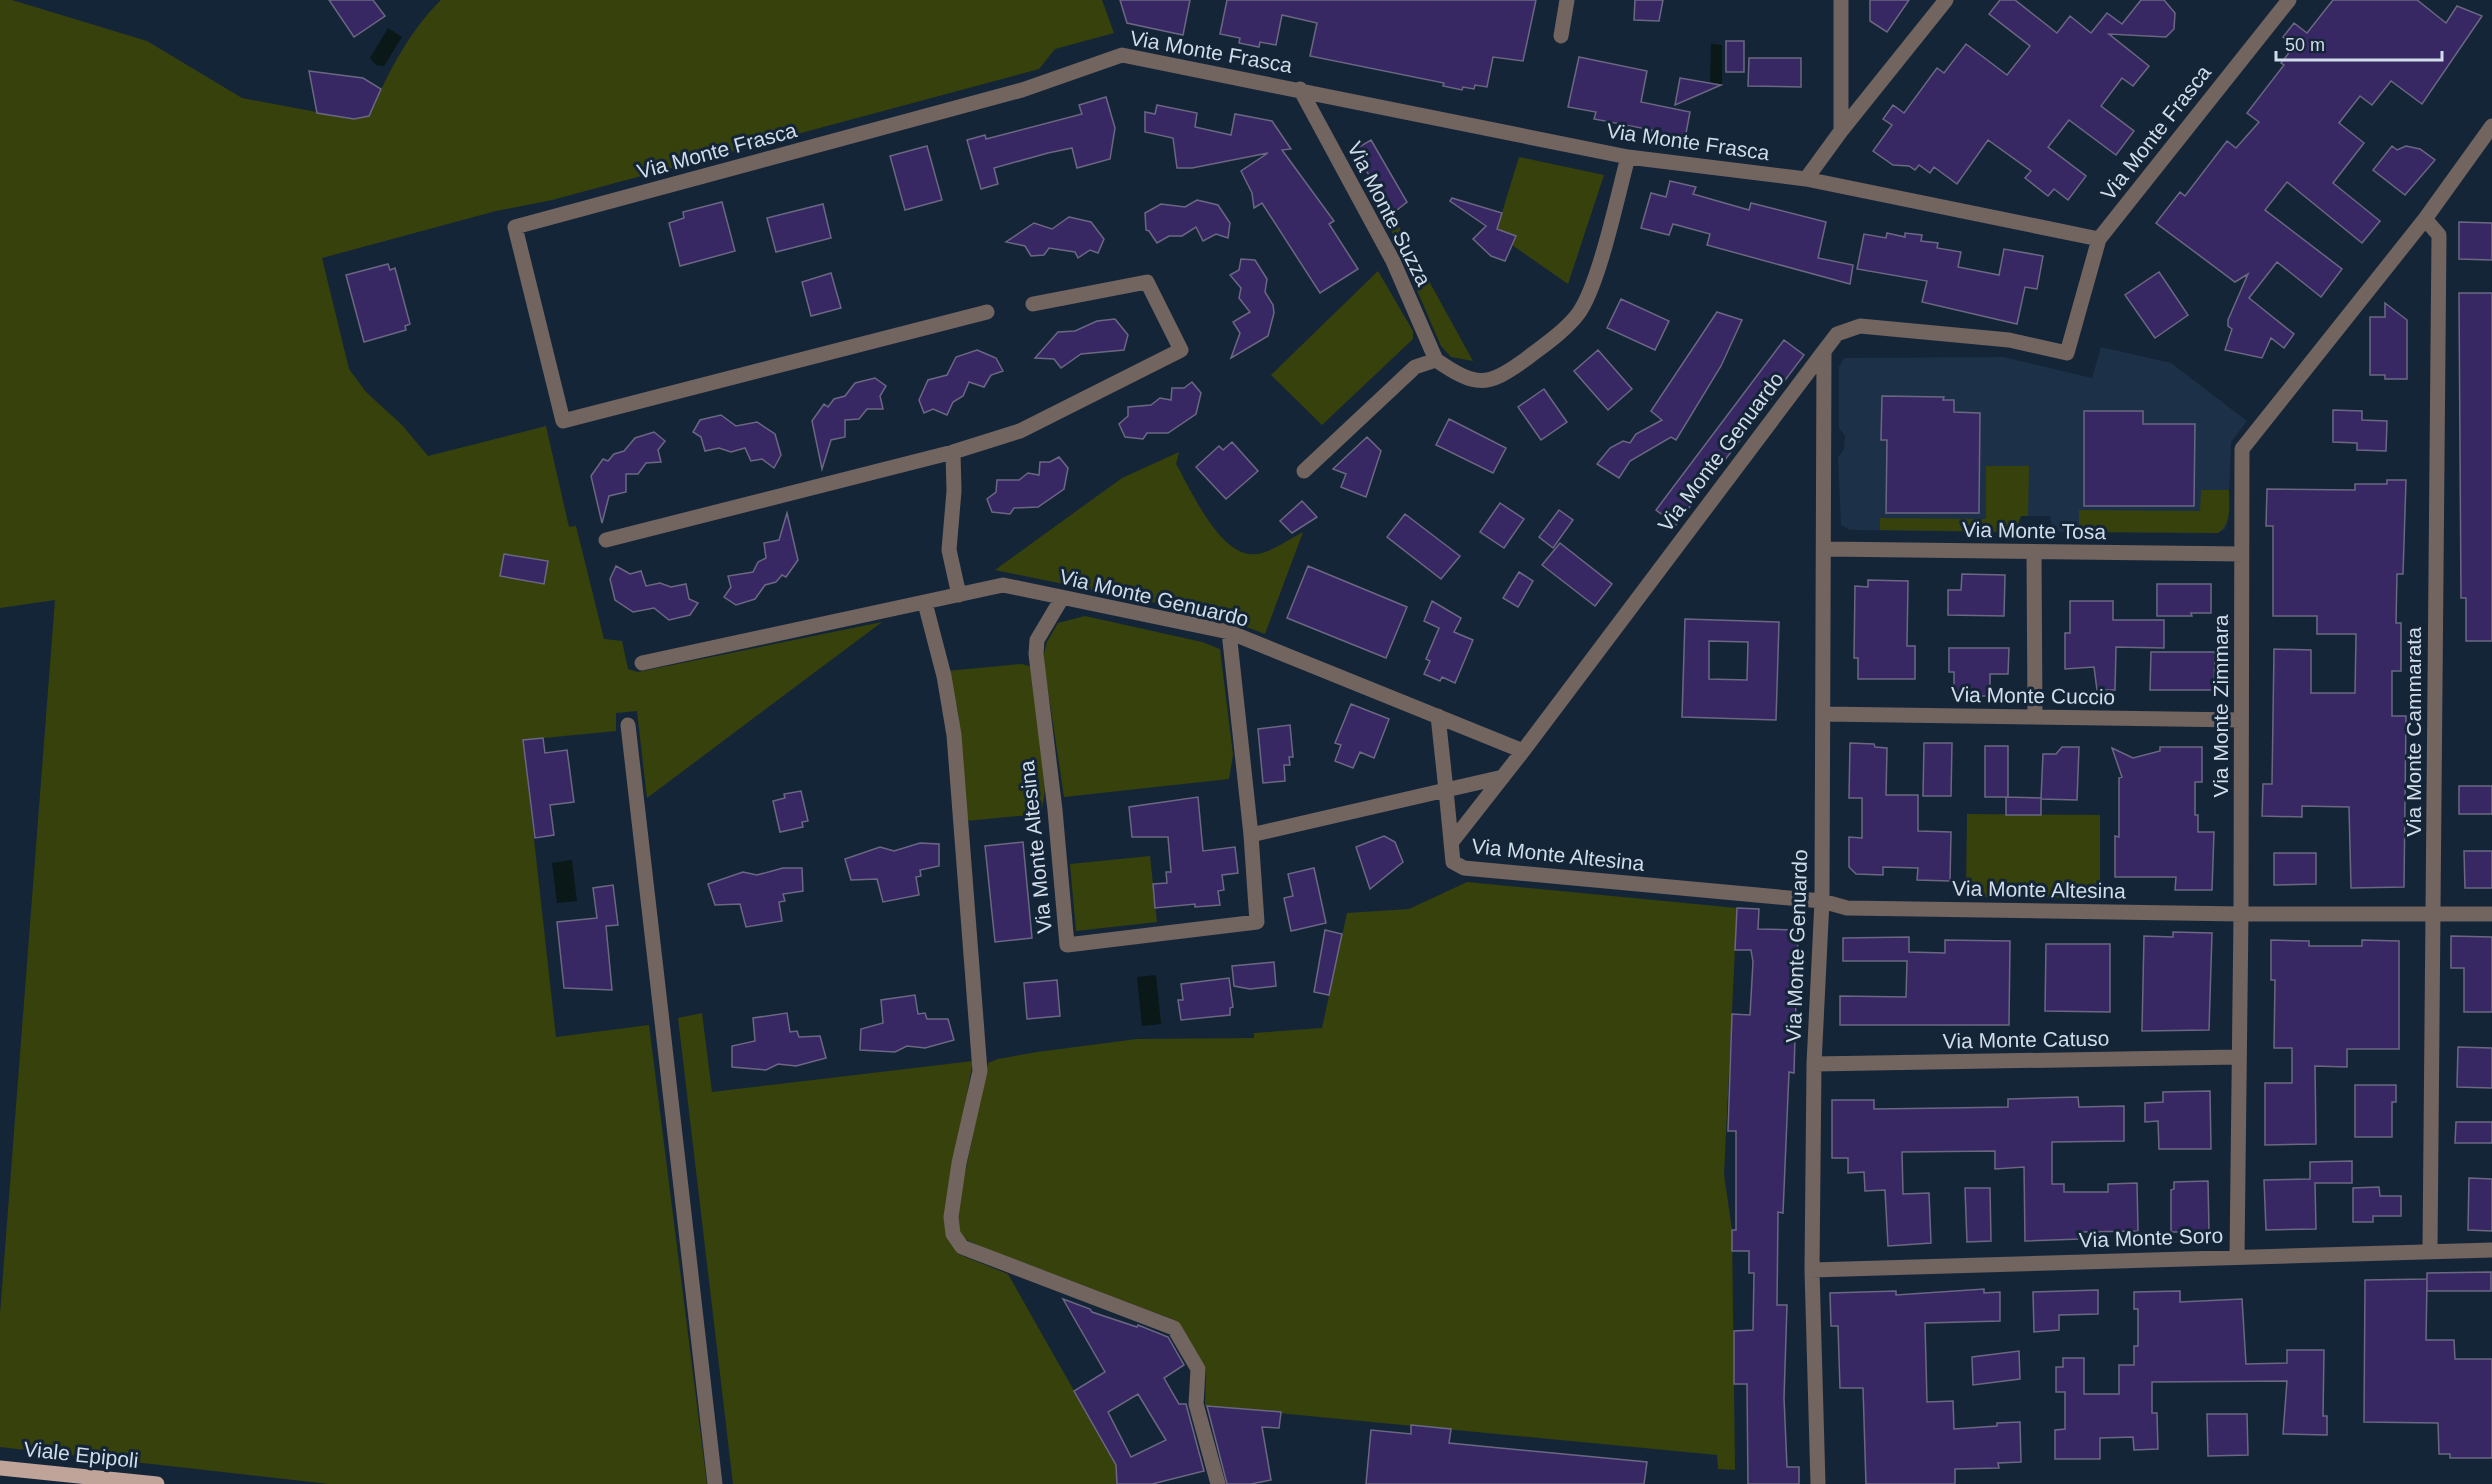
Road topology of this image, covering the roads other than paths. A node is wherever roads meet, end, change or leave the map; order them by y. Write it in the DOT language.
graph roads {
  1 [pos="1567,0"];
  2 [pos="1841,0"];
  3 [pos="1946,0"];
  4 [pos="2289,0"];
  5 [pos="1561,36"];
  6 [pos="1299,89"];
  7 [pos="2492,126"];
  8 [pos="1841,131"];
  9 [pos="1628,157"];
  10 [pos="1806,179"];
  11 [pos="2425,219"];
  12 [pos="2099,239"];
  13 [pos="1033,304"];
  14 [pos="987,312"];
  15 [pos="1824,351"];
  16 [pos="1436,360"];
  17 [pos="952,452"];
  18 [pos="1304,471"];
  19 [pos="606,540"];
  20 [pos="1825,549"];
  21 [pos="2034,552"];
  22 [pos="2242,554"];
  23 [pos="959,595"];
  24 [pos="1062,598"];
  25 [pos="925,603"];
  26 [pos="1229,632"];
  27 [pos="642,663"];
  28 [pos="1823,714"];
  29 [pos="1438,716"];
  30 [pos="2035,717"];
  31 [pos="2241,720"];
  32 [pos="628,724"];
  33 [pos="1523,752"];
  34 [pos="1503,777"];
  35 [pos="1446,790"];
  36 [pos="1251,835"];
  37 [pos="1451,843"];
  38 [pos="1822,901"];
  39 [pos="2433,913"];
  40 [pos="2241,914"];
  41 [pos="2492,914"];
  42 [pos="2238,1057"];
  43 [pos="1814,1064"];
  44 [pos="2430,1250"];
  45 [pos="2492,1250"];
  46 [pos="2237,1257"];
  47 [pos="1812,1270"];
  48 [pos="0,1468"];
  49 [pos="158,1484"];
  50 [pos="715,1484"];
  51 [pos="1218,1484"];
  52 [pos="1818,1484"];
  1 -- 5 [label="street"];
  2 -- 8 [label="street"];
  3 -- 8 [label="street"];
  4 -- 12 [label="street, Via Monte Frasca"];
  6 -- 9 [label="street, Via Monte Frasca"];
  6 -- 14 [label="street, Via Monte Frasca"];
  6 -- 16 [label="street, Via Monte Suzza"];
  7 -- 11 [label="street, Via Monte Zimmara"];
  8 -- 10 [label="street"];
  9 -- 10 [label="street, Via Monte Frasca"];
  9 -- 16 [label="street"];
  10 -- 12 [label="street, Via Monte Frasca"];
  11 -- 22 [label="street, Via Monte Zimmara"];
  11 -- 39 [label="street, Via Monte Cammarata"];
  12 -- 15 [label="street"];
  13 -- 17 [label="street"];
  15 -- 20 [label="street, Via Monte Genuardo"];
  15 -- 33 [label="street, Via Monte Genuardo"];
  16 -- 18 [label="street"];
  17 -- 19 [label="street"];
  17 -- 23 [label="street"];
  20 -- 21 [label="street, Via Monte Tosa"];
  20 -- 28 [label="street, Via Monte Genuardo"];
  21 -- 22 [label="street, Via Monte Tosa"];
  21 -- 30 [label="street"];
  22 -- 31 [label="street, Via Monte Zimmara"];
  23 -- 24 [label="street, Via Monte Genuardo"];
  23 -- 25 [label="street, Via Monte Genuardo"];
  24 -- 26 [label="street, Via Monte Genuardo"];
  24 -- 36 [label="street, Via Monte Altesina"];
  25 -- 27 [label="street, Via Monte Genuardo"];
  25 -- 51 [label="street"];
  26 -- 29 [label="street, Via Monte Genuardo"];
  26 -- 36 [label="street"];
  28 -- 30 [label="street, Via Monte Cuccio"];
  28 -- 38 [label="street, Via Monte Genuardo"];
  29 -- 33 [label="street, Via Monte Genuardo"];
  29 -- 35 [label="street, Via Monte Altesina"];
  30 -- 31 [label="street, Via Monte Cuccio"];
  31 -- 40 [label="street, Via Monte Zimmara"];
  32 -- 50 [label="street"];
  33 -- 34 [label="street"];
  34 -- 35 [label="street"];
  34 -- 37 [label="street"];
  35 -- 36 [label="street"];
  35 -- 37 [label="street, Via Monte Altesina"];
  37 -- 38 [label="street, Via Monte Altesina"];
  38 -- 40 [label="street, Via Monte Altesina"];
  38 -- 43 [label="street, Via Monte Genuardo"];
  39 -- 40 [label="street, Via Monte Altesina"];
  39 -- 41 [label="street, Via Monte Altesina"];
  39 -- 44 [label="street, Via Monte Cammarata"];
  40 -- 42 [label="street, Via Monte Zimmara"];
  42 -- 43 [label="street, Via Monte Catuso"];
  42 -- 46 [label="street, Via Monte Zimmara"];
  43 -- 47 [label="street, Via Monte Genuardo"];
  44 -- 45 [label="street, Via Monte Soro"];
  44 -- 46 [label="street, Via Monte Soro"];
  46 -- 47 [label="street, Via Monte Soro"];
  47 -- 52 [label="street, Via Monte Genuardo"];
  48 -- 49 [label="main road, Viale Epipoli"];
}
